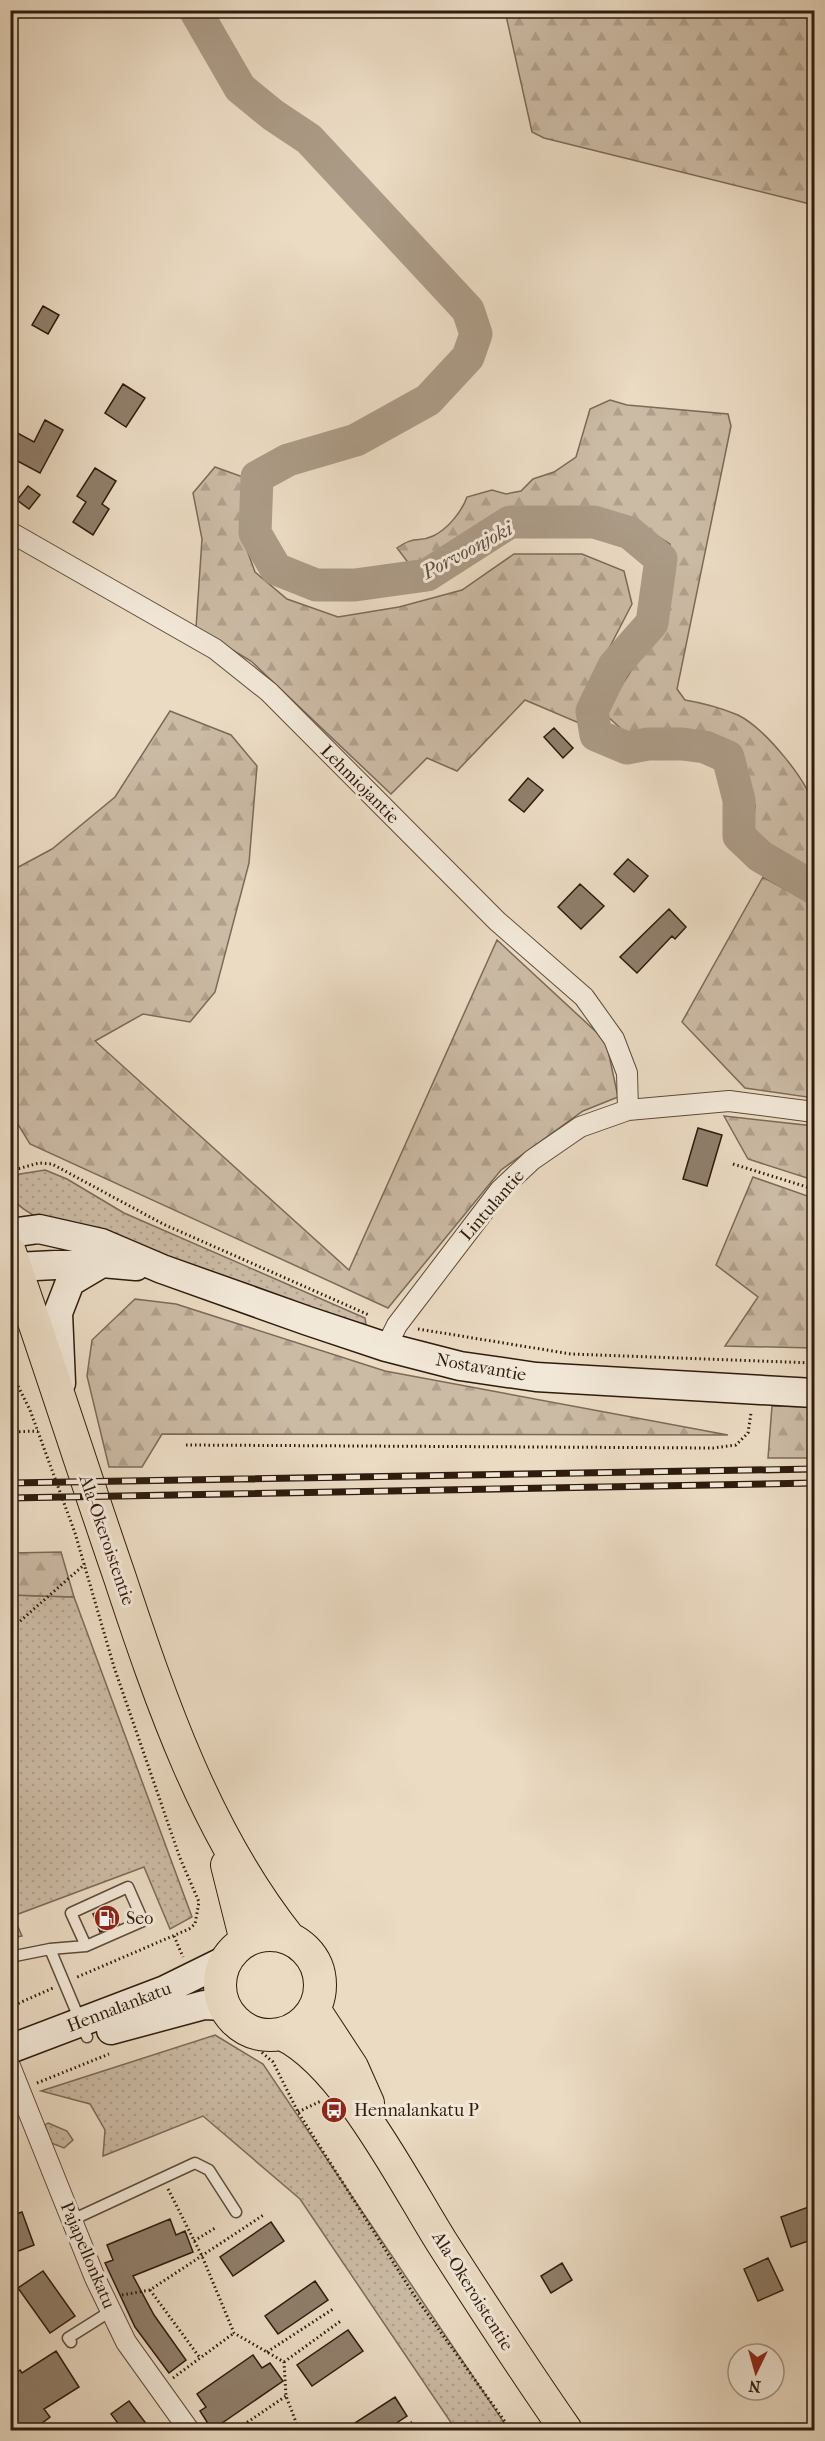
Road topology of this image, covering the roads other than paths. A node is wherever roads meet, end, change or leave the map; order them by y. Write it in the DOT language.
graph roads {
  1 [pos="10,532"];
  2 [pos="628,1110"];
  3 [pos="814,1112"];
  4 [pos="10,1233"];
  5 [pos="13,1260"];
  6 [pos="102,1263"];
  7 [pos="162,1269"];
  8 [pos="391,1336"];
  9 [pos="814,1392"];
  10 [pos="64,1409"];
  11 [pos="215,1824"];
  12 [pos="290,1939"];
  13 [pos="86,1946"];
  14 [pos="50,1949"];
  15 [pos="236,1951"];
  16 [pos="10,1957"];
  17 [pos="314,2008"];
  18 [pos="221,2017"];
  19 [pos="84,2030"];
  20 [pos="282,2034"];
  21 [pos="10,2049"];
  22 [pos="13,2073"];
  23 [pos="386,2149"];
  24 [pos="236,2212"];
  25 [pos="72,2220"];
  26 [pos="108,2304"];
  27 [pos="70,2342"];
  28 [pos="188,2430"];
  29 [pos="566,2430"];
  1 -- 2 [label="street, Lehmiojantie"];
  2 -- 3 [label="street, Lintulantie"];
  2 -- 8 [label="street, Lintulantie"];
  4 -- 7 [label="street, Nostavantie"];
  5 -- 6 [label="street, Nostavantie"];
  5 -- 10 [label="main road, Ala-Okeroistentie"];
  6 -- 7 [label="street, Nostavantie"];
  6 -- 10 [label="street"];
  7 -- 8 [label="street, Nostavantie"];
  8 -- 9 [label="street, Nostavantie"];
  10 -- 11 [label="main road, Ala-Okeroistentie"];
  11 -- 12 [label="main road, Ala-Okeroistentie"];
  11 -- 15 [label="main road, Ala-Okeroistentie"];
  12 -- 15 [label="main road"];
  12 -- 17 [label="main road"];
  13 -- 13 [label="lane"];
  13 -- 14 [label="lane"];
  14 -- 16 [label="lane"];
  14 -- 19 [label="lane"];
  15 -- 18 [label="main road"];
  15 -- 19 [label="street, Hennalankatu"];
  17 -- 20 [label="main road"];
  17 -- 23 [label="main road, Ala-Okeroistentie"];
  18 -- 19 [label="street, Hennalankatu"];
  18 -- 20 [label="main road"];
  19 -- 21 [label="street, Hennalankatu"];
  19 -- 22 [label="street, Hennalankatu"];
  20 -- 23 [label="main road, Ala-Okeroistentie"];
  22 -- 25 [label="street, Pajapellonkatu"];
  23 -- 29 [label="main road, Ala-Okeroistentie"];
  24 -- 25 [label="lane"];
  25 -- 26 [label="street, Pajapellonkatu"];
  26 -- 27 [label="lane"];
  26 -- 28 [label="street, Pajapellonkatu"];
}
